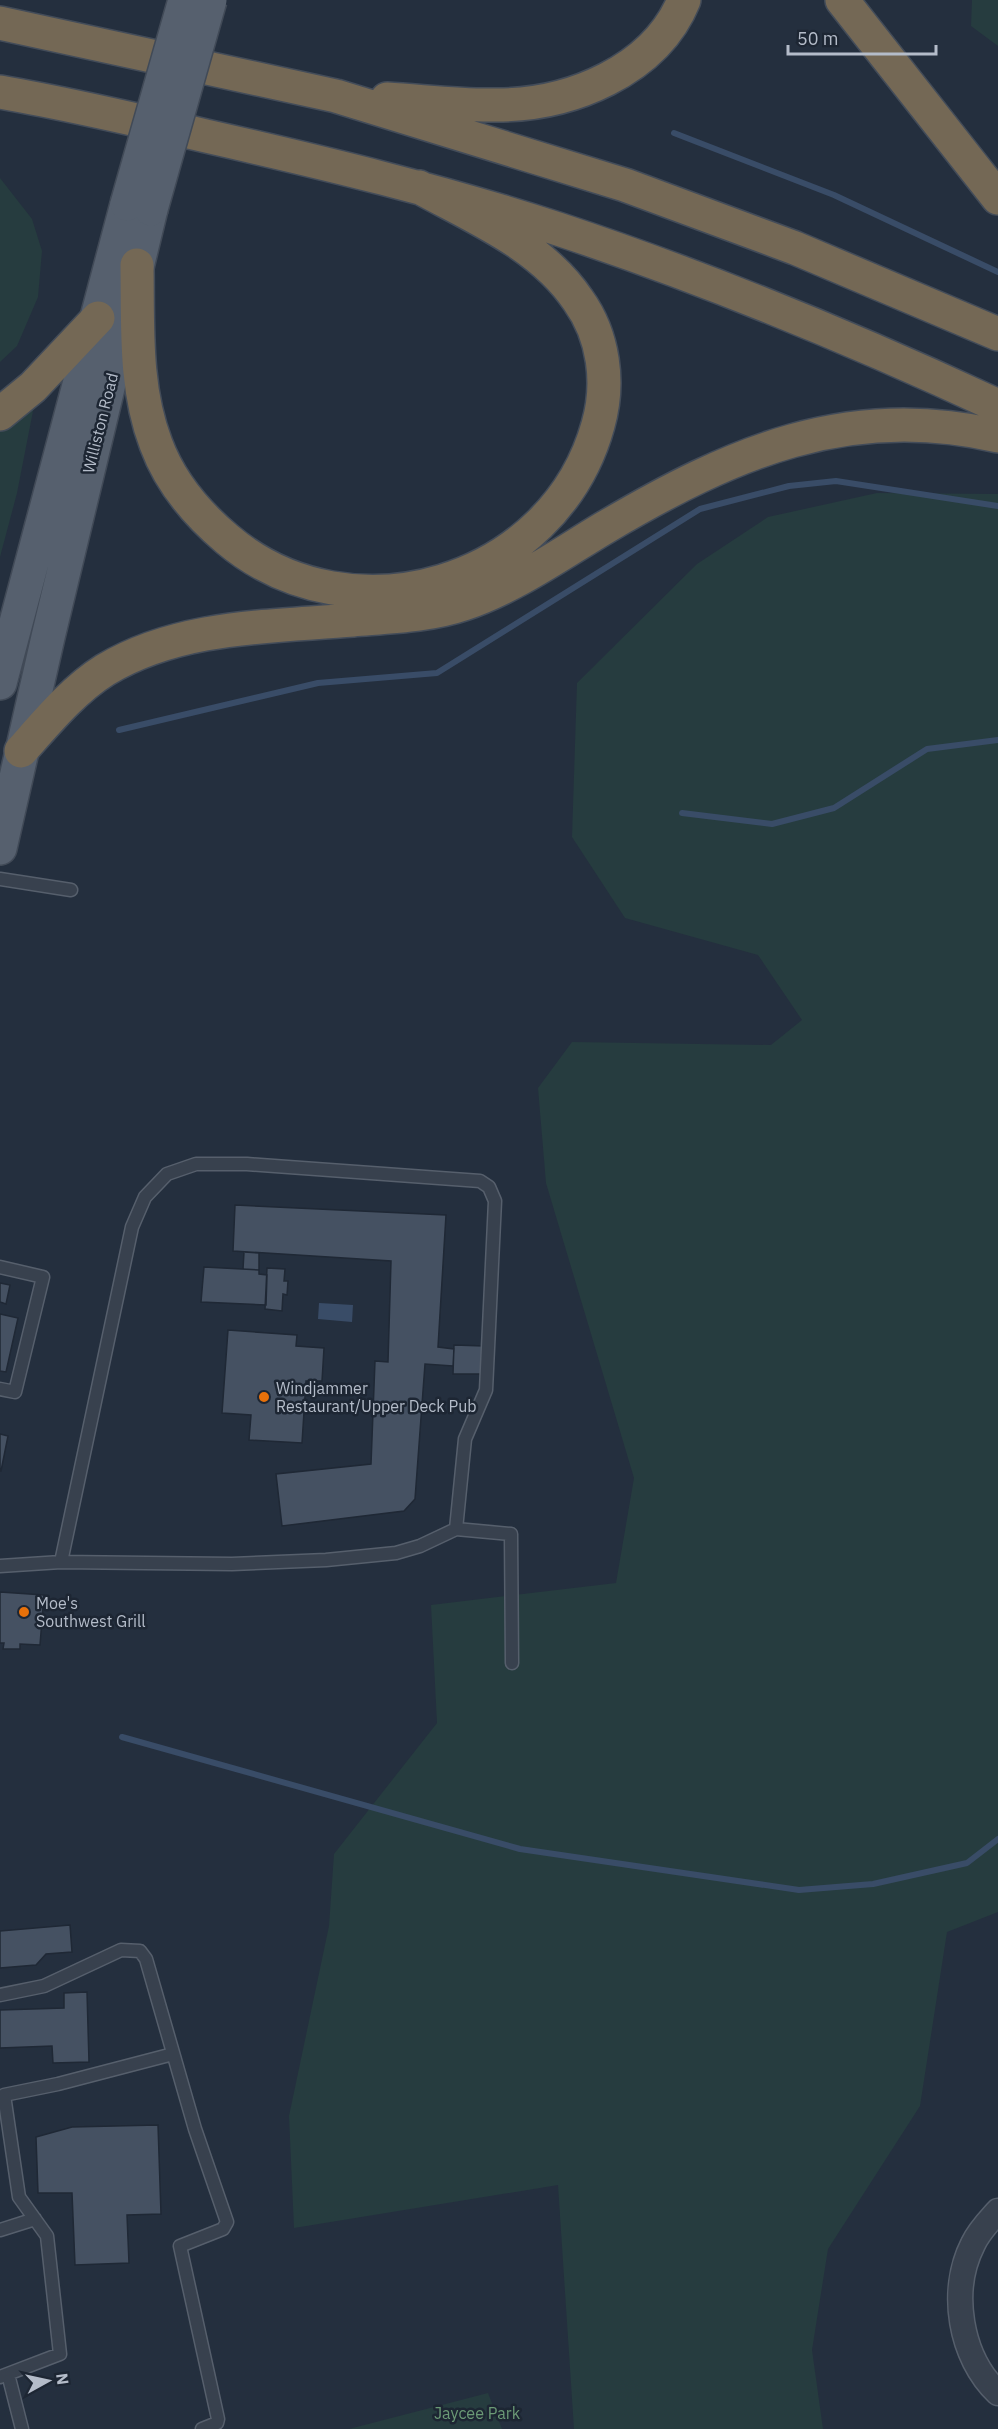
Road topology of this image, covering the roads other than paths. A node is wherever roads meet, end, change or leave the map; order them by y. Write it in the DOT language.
graph roads {
  1 [pos="185,0"];
  2 [pos="210,0"];
  3 [pos="684,0"];
  4 [pos="842,0"];
  5 [pos="0,23"];
  6 [pos="0,92"];
  7 [pos="336,96"];
  8 [pos="419,187"];
  9 [pos="998,198"];
  10 [pos="139,207"];
  11 [pos="137,265"];
  12 [pos="98,318"];
  13 [pos="998,334"];
  14 [pos="998,406"];
  15 [pos="0,414"];
  16 [pos="998,436"];
  17 [pos="0,683"];
  18 [pos="21,751"];
  19 [pos="0,848"];
  20 [pos="0,879"];
  21 [pos="70,890"];
  22 [pos="0,1267"];
  23 [pos="0,1389"];
  24 [pos="456,1529"];
  25 [pos="61,1562"];
  26 [pos="0,1566"];
  27 [pos="512,1663"];
  28 [pos="0,1995"];
  29 [pos="173,2054"];
  30 [pos="998,2211"];
  31 [pos="35,2219"];
  32 [pos="0,2230"];
  33 [pos="4,2375"];
  34 [pos="998,2393"];
  35 [pos="22,2429"];
  36 [pos="202,2429"];
  1 -- 10 [label="main road, Williston Road, bridge"];
  2 -- 10 [label="main road, Williston Road, bridge"];
  3 -- 7 [label="highway"];
  4 -- 9 [label="highway"];
  5 -- 7 [label="highway"];
  6 -- 8 [label="highway"];
  7 -- 13 [label="highway"];
  8 -- 11 [label="highway"];
  8 -- 14 [label="highway"];
  10 -- 11 [label="main road, Williston Road"];
  10 -- 12 [label="main road, Williston Road"];
  11 -- 18 [label="main road, Williston Road"];
  12 -- 15 [label="highway"];
  12 -- 17 [label="main road, Williston Road"];
  16 -- 18 [label="highway"];
  18 -- 19 [label="main road, Williston Road"];
  20 -- 21 [label="lane"];
  22 -- 23 [label="lane"];
  24 -- 25 [label="lane"];
  24 -- 25 [label="lane"];
  24 -- 27 [label="lane"];
  25 -- 26 [label="lane"];
  28 -- 29 [label="lane"];
  29 -- 31 [label="lane"];
  29 -- 36 [label="lane"];
  30 -- 34 [label="street"];
  31 -- 32 [label="lane"];
  31 -- 33 [label="lane"];
  33 -- 35 [label="lane"];
}
